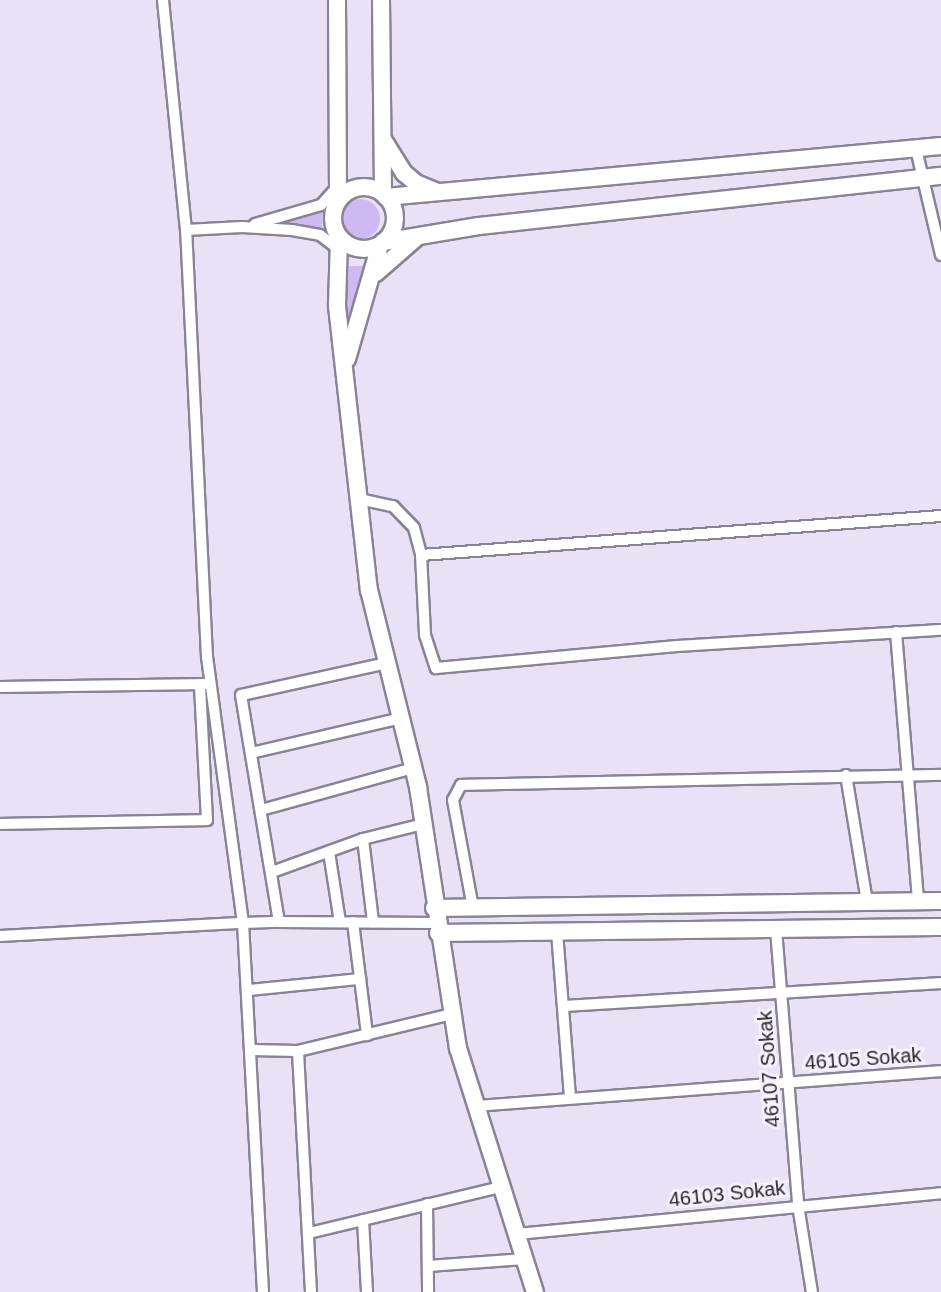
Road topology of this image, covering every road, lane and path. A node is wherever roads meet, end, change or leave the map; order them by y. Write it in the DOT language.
graph roads {
  1 [pos="163,0"];
  2 [pos="337,0"];
  3 [pos="381,0"];
  4 [pos="382,139"];
  5 [pos="941,146"];
  6 [pos="916,148"];
  7 [pos="941,176"];
  8 [pos="923,178"];
  9 [pos="440,194"];
  10 [pos="385,195"];
  11 [pos="334,198"];
  12 [pos="242,227"];
  13 [pos="186,230"];
  14 [pos="419,236"];
  15 [pos="333,239"];
  16 [pos="382,244"];
  17 [pos="941,255"];
  18 [pos="373,276"];
  19 [pos="345,366"];
  20 [pos="359,499"];
  21 [pos="941,516"];
  22 [pos="421,555"];
  23 [pos="941,630"];
  24 [pos="896,632"];
  25 [pos="387,663"];
  26 [pos="205,685"];
  27 [pos="0,687"];
  28 [pos="401,718"];
  29 [pos="251,753"];
  30 [pos="413,768"];
  31 [pos="846,775"];
  32 [pos="941,775"];
  33 [pos="909,776"];
  34 [pos="261,810"];
  35 [pos="0,824"];
  36 [pos="423,824"];
  37 [pos="363,839"];
  38 [pos="329,852"];
  39 [pos="272,872"];
  40 [pos="918,901"];
  41 [pos="941,901"];
  42 [pos="867,902"];
  43 [pos="473,908"];
  44 [pos="436,921"];
  45 [pos="279,922"];
  46 [pos="340,922"];
  47 [pos="353,922"];
  48 [pos="373,922"];
  49 [pos="243,923"];
  50 [pos="941,927"];
  51 [pos="777,929"];
  52 [pos="557,932"];
  53 [pos="0,936"];
  54 [pos="360,979"];
  55 [pos="941,983"];
  56 [pos="249,990"];
  57 [pos="782,994"];
  58 [pos="565,1006"];
  59 [pos="452,1014"];
  60 [pos="367,1035"];
  61 [pos="251,1050"];
  62 [pos="298,1051"];
  63 [pos="941,1071"];
  64 [pos="789,1083"];
  65 [pos="570,1097"];
  66 [pos="476,1106"];
  67 [pos="501,1187"];
  68 [pos="941,1193"];
  69 [pos="427,1204"];
  70 [pos="798,1205"];
  71 [pos="363,1220"];
  72 [pos="309,1233"];
  73 [pos="517,1234"];
  74 [pos="525,1259"];
  75 [pos="428,1266"];
  76 [pos="263,1292"];
  77 [pos="311,1292"];
  78 [pos="367,1292"];
  79 [pos="428,1292"];
  80 [pos="536,1292"];
  81 [pos="812,1292"];
  1 -- 13 [label="street"];
  2 -- 11 [label="street"];
  3 -- 4 [label="street"];
  4 -- 9 [label="street"];
  4 -- 10 [label="street"];
  5 -- 6 [label="street"];
  6 -- 8 [label="street"];
  6 -- 9 [label="street"];
  7 -- 8 [label="street"];
  8 -- 14 [label="street"];
  8 -- 17 [label="street"];
  9 -- 10 [label="street"];
  10 -- 11 [label="street"];
  10 -- 16 [label="street"];
  11 -- 12 [label="street"];
  11 -- 15 [label="street"];
  12 -- 13 [label="street"];
  12 -- 15 [label="street"];
  13 -- 26 [label="street"];
  14 -- 16 [label="street"];
  14 -- 18 [label="street"];
  15 -- 16 [label="street"];
  15 -- 19 [label="street"];
  16 -- 18 [label="street"];
  18 -- 19 [label="street"];
  19 -- 20 [label="street"];
  20 -- 22 [label="street"];
  20 -- 25 [label="street"];
  21 -- 22 [label="street"];
  22 -- 24 [label="street"];
  23 -- 24 [label="street"];
  24 -- 33 [label="street"];
  25 -- 28 [label="street"];
  25 -- 29 [label="street"];
  26 -- 27 [label="street"];
  26 -- 35 [label="street"];
  26 -- 49 [label="street"];
  28 -- 29 [label="street"];
  28 -- 30 [label="street"];
  29 -- 34 [label="street"];
  30 -- 34 [label="street"];
  30 -- 36 [label="street"];
  31 -- 33 [label="street"];
  31 -- 42 [label="street"];
  31 -- 43 [label="street"];
  32 -- 33 [label="street"];
  33 -- 40 [label="street"];
  34 -- 39 [label="street"];
  36 -- 37 [label="street"];
  36 -- 44 [label="street"];
  37 -- 38 [label="street"];
  37 -- 48 [label="street"];
  38 -- 39 [label="street"];
  38 -- 46 [label="street"];
  39 -- 45 [label="street"];
  40 -- 41 [label="street"];
  40 -- 42 [label="street"];
  42 -- 43 [label="street"];
  43 -- 44 [label="street"];
  44 -- 48 [label="street"];
  44 -- 52 [label="street"];
  44 -- 59 [label="street"];
  45 -- 46 [label="street"];
  45 -- 49 [label="street"];
  46 -- 47 [label="street"];
  47 -- 48 [label="street"];
  47 -- 54 [label="street"];
  49 -- 53 [label="street"];
  49 -- 56 [label="street"];
  50 -- 51 [label="street"];
  51 -- 52 [label="street"];
  51 -- 57 [label="street, 46107 Sokak"];
  52 -- 58 [label="street"];
  54 -- 56 [label="street"];
  54 -- 60 [label="street"];
  55 -- 57 [label="street"];
  56 -- 61 [label="street"];
  57 -- 58 [label="street"];
  57 -- 64 [label="street, 46107 Sokak"];
  58 -- 65 [label="street"];
  59 -- 60 [label="street"];
  59 -- 66 [label="street"];
  60 -- 62 [label="street"];
  61 -- 62 [label="street"];
  61 -- 76 [label="street"];
  62 -- 72 [label="street"];
  63 -- 64 [label="street, 46105 Sokak"];
  64 -- 65 [label="street, 46105 Sokak"];
  64 -- 70 [label="street, 46107 Sokak"];
  65 -- 66 [label="street, 46105 Sokak"];
  66 -- 67 [label="street"];
  67 -- 69 [label="street"];
  67 -- 73 [label="street"];
  68 -- 70 [label="street, 46103 Sokak"];
  69 -- 71 [label="street"];
  69 -- 75 [label="street"];
  70 -- 73 [label="street, 46103 Sokak"];
  70 -- 81 [label="street, 46107 Sokak"];
  71 -- 72 [label="street"];
  71 -- 78 [label="street"];
  72 -- 77 [label="street"];
  73 -- 74 [label="street"];
  74 -- 75 [label="street"];
  74 -- 80 [label="street"];
  75 -- 79 [label="street"];
}
